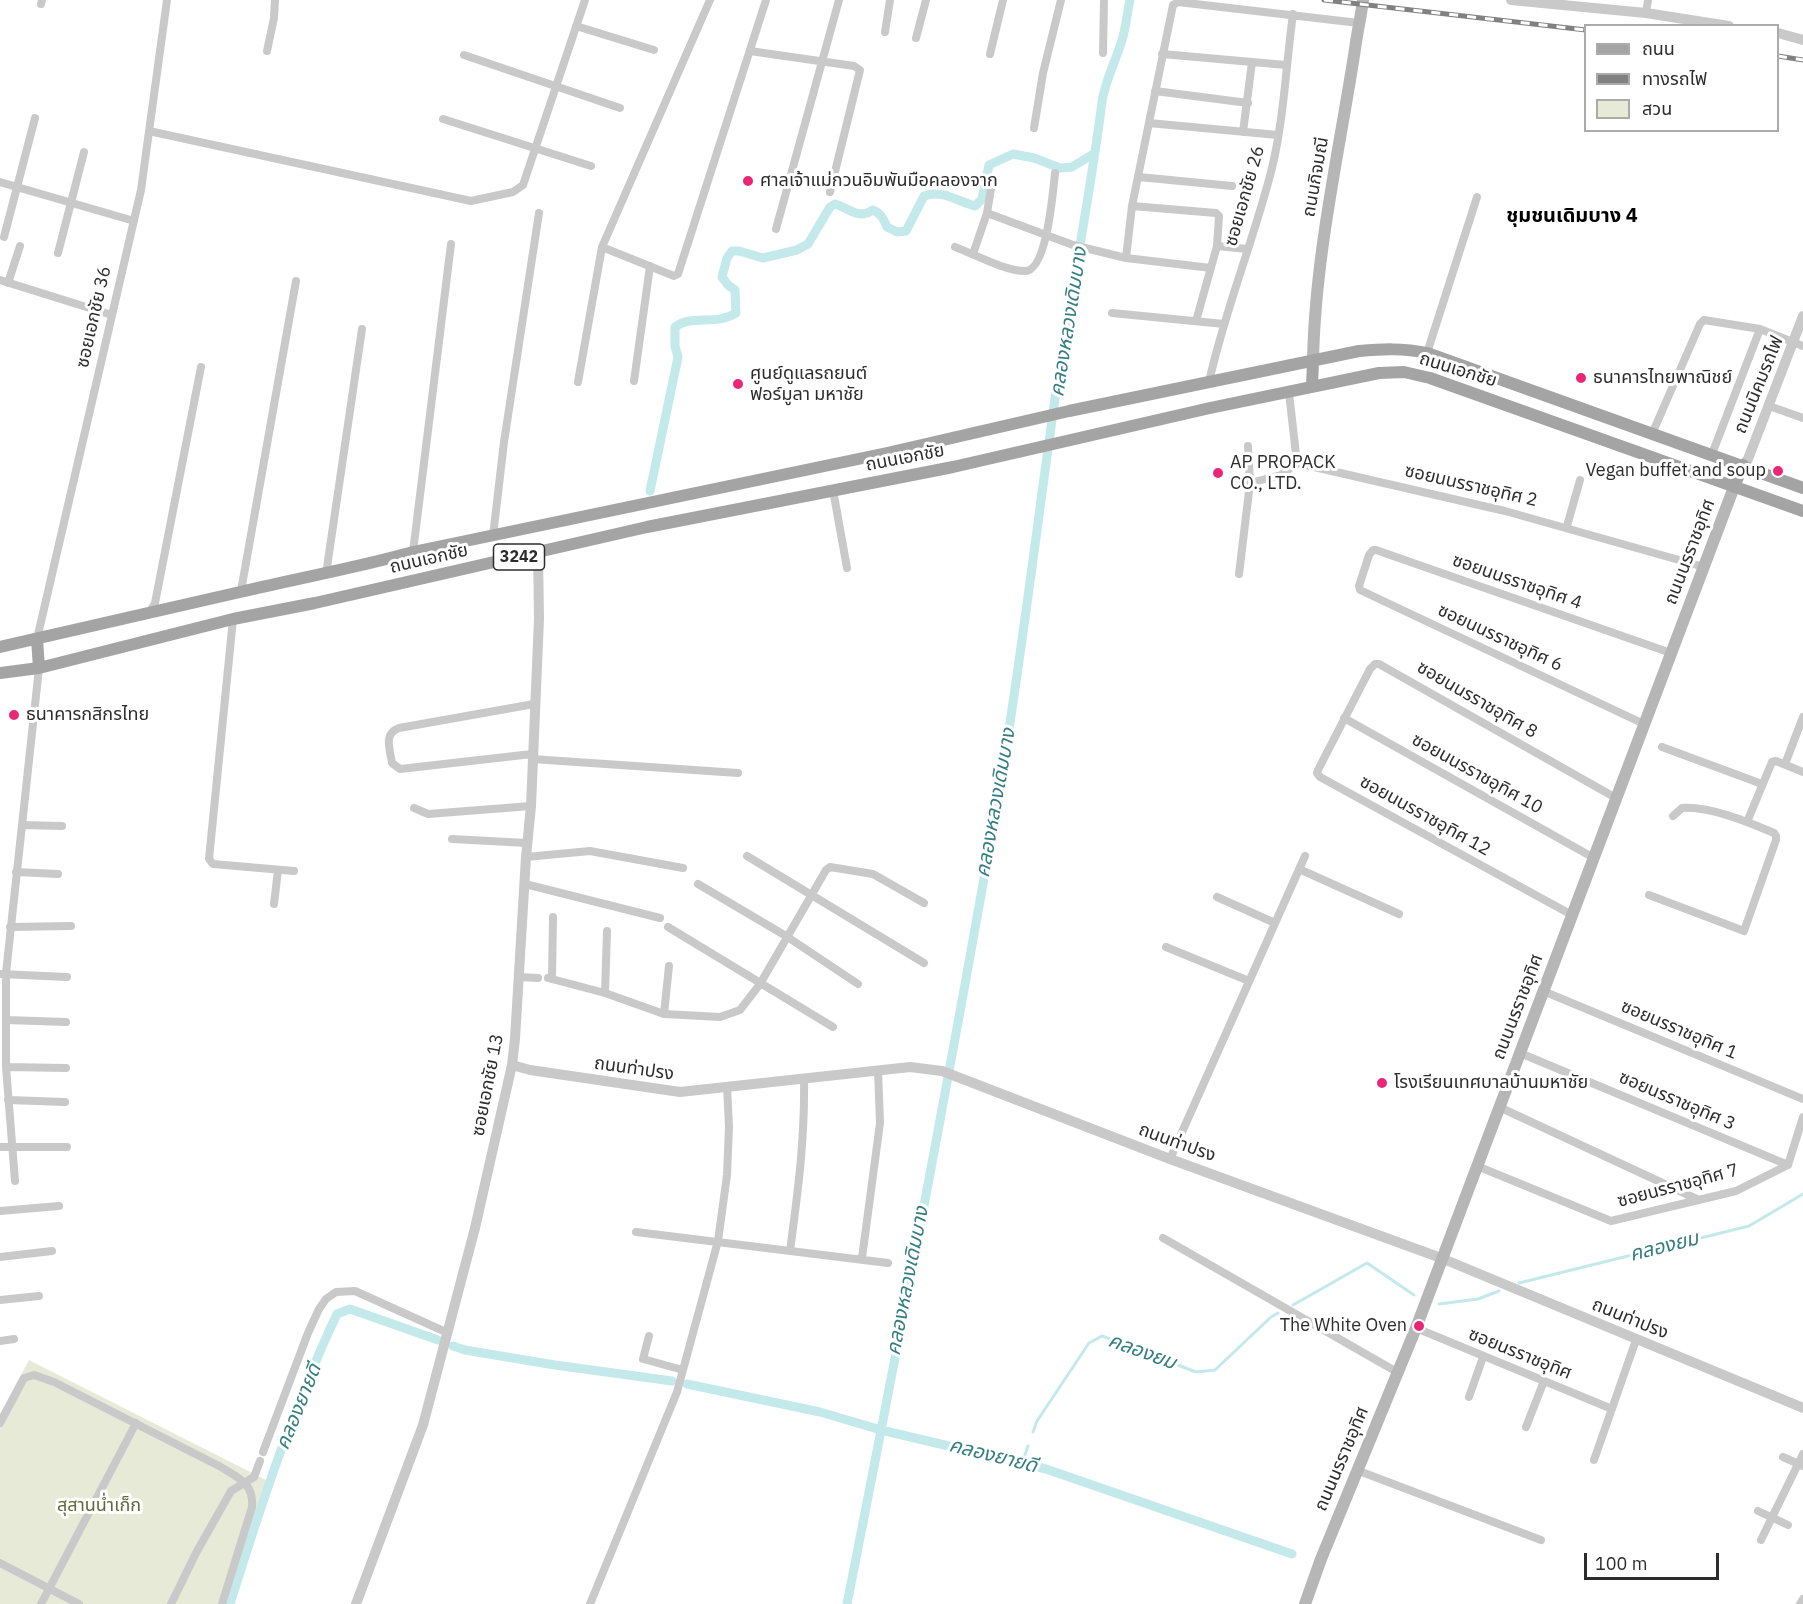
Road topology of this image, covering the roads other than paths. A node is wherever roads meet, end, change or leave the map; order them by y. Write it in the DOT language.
graph roads {
  1 [pos="167,0"];
  2 [pos="275,0"];
  3 [pos="585,0"];
  4 [pos="710,0"];
  5 [pos="766,0"];
  6 [pos="839,0"];
  7 [pos="891,0"];
  8 [pos="926,0"];
  9 [pos="1004,0"];
  10 [pos="1061,0"];
  11 [pos="1104,0"];
  12 [pos="1363,0"];
  13 [pos="1511,0"];
  14 [pos="1648,0"];
  15 [pos="1551,2"];
  16 [pos="1646,13"];
  17 [pos="1293,14"];
  18 [pos="1359,23"];
  19 [pos="1716,24"];
  20 [pos="576,26"];
  21 [pos="885,32"];
  22 [pos="1779,33"];
  23 [pos="916,38"];
  24 [pos="1803,40"];
  25 [pos="654,50"];
  26 [pos="267,51"];
  27 [pos="750,51"];
  28 [pos="990,54"];
  29 [pos="1103,54"];
  30 [pos="1162,54"];
  31 [pos="464,55"];
  32 [pos="821,62"];
  33 [pos="1252,62"];
  34 [pos="1286,65"];
  35 [pos="556,86"];
  36 [pos="1155,91"];
  37 [pos="1248,103"];
  38 [pos="620,108"];
  39 [pos="35,118"];
  40 [pos="444,119"];
  41 [pos="1149,123"];
  42 [pos="1034,128"];
  43 [pos="149,132"];
  44 [pos="1243,132"];
  45 [pos="1278,135"];
  46 [pos="536,148"];
  47 [pos="84,152"];
  48 [pos="591,165"];
  49 [pos="1055,173"];
  50 [pos="1139,177"];
  51 [pos="0,182"];
  52 [pos="992,183"];
  53 [pos="1232,186"];
  54 [pos="17,188"];
  55 [pos="830,192"];
  56 [pos="1477,197"];
  57 [pos="71,203"];
  58 [pos="1132,206"];
  59 [pos="539,213"];
  60 [pos="987,213"];
  61 [pos="134,221"];
  62 [pos="776,229"];
  63 [pos="1046,234"];
  64 [pos="3,237"];
  65 [pos="450,244"];
  66 [pos="20,246"];
  67 [pos="1217,246"];
  68 [pos="602,247"];
  69 [pos="955,247"];
  70 [pos="1247,249"];
  71 [pos="58,253"];
  72 [pos="974,254"];
  73 [pos="1126,258"];
  74 [pos="650,266"];
  75 [pos="1211,268"];
  76 [pos="4,281"];
  77 [pos="296,281"];
  78 [pos="1112,313"];
  79 [pos="112,315"];
  80 [pos="1803,316"];
  81 [pos="1196,321"];
  82 [pos="1224,324"];
  83 [pos="362,329"];
  84 [pos="1760,329"];
  85 [pos="1798,345"];
  86 [pos="1426,353"];
  87 [pos="1313,361"];
  88 [pos="201,367"];
  89 [pos="634,381"];
  90 [pos="578,382"];
  91 [pos="1209,382"];
  92 [pos="1312,387"];
  93 [pos="1289,393"];
  94 [pos="1769,406"];
  95 [pos="1803,418"];
  96 [pos="1652,434"];
  97 [pos="1248,446"];
  98 [pos="1712,454"];
  99 [pos="1297,463"];
  100 [pos="1743,465"];
  101 [pos="1580,480"];
  102 [pos="1250,483"];
  103 [pos="1734,487"];
  104 [pos="1803,488"];
  105 [pos="833,490"];
  106 [pos="1803,511"];
  107 [pos="1567,526"];
  108 [pos="493,536"];
  109 [pos="413,552"];
  110 [pos="538,552"];
  111 [pos="1704,567"];
  112 [pos="847,568"];
  113 [pos="1364,570"];
  114 [pos="326,574"];
  115 [pos="1239,574"];
  116 [pos="241,591"];
  117 [pos="149,613"];
  118 [pos="233,620"];
  119 [pos="37,639"];
  120 [pos="0,647"];
  121 [pos="1671,653"];
  122 [pos="39,668"];
  123 [pos="0,672"];
  124 [pos="534,704"];
  125 [pos="1803,717"];
  126 [pos="1344,718"];
  127 [pos="1644,724"];
  128 [pos="1662,747"];
  129 [pos="532,757"];
  130 [pos="1785,764"];
  131 [pos="1803,772"];
  132 [pos="738,773"];
  133 [pos="1762,784"];
  134 [pos="1616,798"];
  135 [pos="531,806"];
  136 [pos="414,808"];
  137 [pos="1673,816"];
  138 [pos="1747,822"];
  139 [pos="22,825"];
  140 [pos="62,825"];
  141 [pos="452,839"];
  142 [pos="527,843"];
  143 [pos="747,856"];
  144 [pos="1305,856"];
  145 [pos="526,857"];
  146 [pos="1594,858"];
  147 [pos="683,868"];
  148 [pos="1299,869"];
  149 [pos="278,870"];
  150 [pos="294,871"];
  151 [pos="16,872"];
  152 [pos="58,874"];
  153 [pos="525,884"];
  154 [pos="698,884"];
  155 [pos="811,895"];
  156 [pos="1649,895"];
  157 [pos="1217,897"];
  158 [pos="924,903"];
  159 [pos="274,904"];
  160 [pos="1400,914"];
  161 [pos="1572,915"];
  162 [pos="553,917"];
  163 [pos="660,918"];
  164 [pos="1275,922"];
  165 [pos="71,926"];
  166 [pos="10,927"];
  167 [pos="668,927"];
  168 [pos="607,931"];
  169 [pos="786,936"];
  170 [pos="1166,947"];
  171 [pos="924,963"];
  172 [pos="669,966"];
  173 [pos="3,974"];
  174 [pos="67,977"];
  175 [pos="519,977"];
  176 [pos="538,978"];
  177 [pos="1249,981"];
  178 [pos="760,984"];
  179 [pos="858,984"];
  180 [pos="1543,991"];
  181 [pos="605,993"];
  182 [pos="664,1014"];
  183 [pos="6,1020"];
  184 [pos="66,1022"];
  185 [pos="833,1027"];
  186 [pos="1520,1053"];
  187 [pos="512,1065"];
  188 [pos="6,1067"];
  189 [pos="66,1068"];
  190 [pos="878,1070"];
  191 [pos="804,1079"];
  192 [pos="727,1086"];
  193 [pos="1803,1099"];
  194 [pos="8,1100"];
  195 [pos="65,1102"];
  196 [pos="1499,1107"];
  197 [pos="1803,1117"];
  198 [pos="12,1146"];
  199 [pos="0,1147"];
  200 [pos="67,1147"];
  201 [pos="1170,1159"];
  202 [pos="1788,1165"];
  203 [pos="1477,1166"];
  204 [pos="15,1180"];
  205 [pos="1699,1200"];
  206 [pos="59,1206"];
  207 [pos="0,1212"];
  208 [pos="636,1232"];
  209 [pos="1163,1238"];
  210 [pos="718,1241"];
  211 [pos="52,1251"];
  212 [pos="790,1251"];
  213 [pos="0,1257"];
  214 [pos="862,1258"];
  215 [pos="1441,1258"];
  216 [pos="888,1263"];
  217 [pos="39,1296"];
  218 [pos="0,1300"];
  219 [pos="1416,1329"];
  220 [pos="448,1333"];
  221 [pos="649,1336"];
  222 [pos="14,1339"];
  223 [pos="1636,1340"];
  224 [pos="0,1341"];
  225 [pos="1483,1357"];
  226 [pos="683,1370"];
  227 [pos="1397,1372"];
  228 [pos="1544,1382"];
  229 [pos="1469,1397"];
  230 [pos="1803,1408"];
  231 [pos="1612,1409"];
  232 [pos="0,1423"];
  233 [pos="136,1424"];
  234 [pos="1526,1427"];
  235 [pos="1803,1454"];
  236 [pos="1782,1457"];
  237 [pos="1594,1460"];
  238 [pos="1801,1465"];
  239 [pos="1359,1471"];
  240 [pos="245,1482"];
  241 [pos="1758,1510"];
  242 [pos="1772,1517"];
  243 [pos="1788,1525"];
  244 [pos="1541,1540"];
  245 [pos="1761,1540"];
  246 [pos="0,1563"];
  247 [pos="50,1589"];
  248 [pos="1803,1599"];
  249 [pos="41,1604"];
  250 [pos="79,1604"];
  251 [pos="171,1604"];
  252 [pos="222,1604"];
  253 [pos="356,1604"];
  254 [pos="590,1604"];
  255 [pos="1305,1604"];
  256 [pos="1800,1604"];
  1 -- 43 [label="street, ซอยเอกชัย 36"];
  2 -- 26 [label="street"];
  3 -- 20 [label="street"];
  4 -- 68 [label="street"];
  5 -- 27 [label="street"];
  6 -- 32 [label="street"];
  7 -- 21 [label="street"];
  8 -- 23 [label="street"];
  9 -- 28 [label="street"];
  10 -- 42 [label="street"];
  11 -- 29 [label="street"];
  12 -- 18 [label="main road, ถนนกิจมณี"];
  13 -- 15 [label="street"];
  14 -- 16 [label="street"];
  15 -- 16 [label="street"];
  16 -- 19 [label="street"];
  17 -- 18 [label="street"];
  17 -- 30 [label="street"];
  17 -- 34 [label="street, ซอยเอกชัย 26"];
  18 -- 87 [label="main road, ถนนกิจมณี"];
  20 -- 25 [label="street"];
  20 -- 35 [label="street"];
  22 -- 24 [label="street"];
  27 -- 32 [label="street"];
  27 -- 74 [label="street"];
  30 -- 33 [label="street"];
  30 -- 36 [label="street"];
  31 -- 35 [label="street"];
  32 -- 55 [label="street"];
  32 -- 62 [label="street"];
  33 -- 34 [label="street"];
  33 -- 37 [label="street"];
  34 -- 45 [label="street, ซอยเอกชัย 26"];
  35 -- 38 [label="street"];
  35 -- 46 [label="street"];
  36 -- 37 [label="street"];
  36 -- 41 [label="street"];
  37 -- 44 [label="street"];
  39 -- 54 [label="street"];
  40 -- 46 [label="street"];
  41 -- 44 [label="street"];
  41 -- 50 [label="street"];
  43 -- 46 [label="street"];
  43 -- 61 [label="street, ซอยเอกชัย 36"];
  44 -- 45 [label="street"];
  45 -- 70 [label="street, ซอยเอกชัย 26"];
  46 -- 48 [label="street"];
  47 -- 57 [label="street"];
  49 -- 63 [label="street"];
  50 -- 53 [label="street"];
  50 -- 58 [label="street"];
  51 -- 54 [label="street"];
  52 -- 60 [label="street"];
  54 -- 57 [label="street"];
  54 -- 64 [label="street"];
  56 -- 86 [label="street"];
  57 -- 61 [label="street"];
  57 -- 71 [label="street"];
  58 -- 67 [label="street"];
  58 -- 73 [label="street"];
  59 -- 108 [label="street"];
  60 -- 63 [label="street"];
  60 -- 72 [label="street"];
  61 -- 79 [label="street, ซอยเอกชัย 36"];
  63 -- 72 [label="street"];
  63 -- 73 [label="street"];
  65 -- 109 [label="street"];
  66 -- 76 [label="street"];
  67 -- 70 [label="street"];
  67 -- 75 [label="street"];
  68 -- 74 [label="street"];
  68 -- 90 [label="street"];
  69 -- 72 [label="street"];
  70 -- 82 [label="street, ซอยเอกชัย 26"];
  73 -- 75 [label="street"];
  74 -- 89 [label="street"];
  75 -- 81 [label="street"];
  76 -- 79 [label="street"];
  77 -- 116 [label="street"];
  78 -- 81 [label="street"];
  79 -- 119 [label="street, ซอยเอกชัย 36"];
  80 -- 85 [label="street, ถนนนิคมรถไฟ"];
  81 -- 82 [label="street"];
  82 -- 91 [label="street, ซอยเอกชัย 26"];
  83 -- 114 [label="street"];
  84 -- 85 [label="street"];
  84 -- 96 [label="street"];
  84 -- 98 [label="street"];
  85 -- 94 [label="street, ถนนนิคมรถไฟ"];
  86 -- 87 [label="main road, ถนนเอกชัย"];
  86 -- 96 [label="main road, ถนนเอกชัย"];
  87 -- 91 [label="main road, ถนนเอกชัย"];
  87 -- 92 [label="main road"];
  88 -- 117 [label="street"];
  91 -- 108 [label="main road, ถนนเอกชัย / 3242"];
  92 -- 93 [label="main road, ถนนเอกชัย"];
  92 -- 103 [label="main road, ถนนเอกชัย"];
  93 -- 99 [label="street"];
  93 -- 105 [label="main road, ถนนเอกชัย / 3242"];
  94 -- 95 [label="street"];
  94 -- 100 [label="street, ถนนนิคมรถไฟ"];
  96 -- 98 [label="main road, ถนนเอกชัย"];
  97 -- 102 [label="street"];
  98 -- 100 [label="main road, ถนนเอกชัย"];
  99 -- 102 [label="street"];
  99 -- 107 [label="street, ซอยนนรราชอุทิศ 2"];
  100 -- 103 [label="main road"];
  100 -- 104 [label="main road, ถนนเอกชัย"];
  101 -- 107 [label="street"];
  102 -- 115 [label="street"];
  103 -- 106 [label="main road, ถนนเอกชัย"];
  103 -- 111 [label="main road, ถนนนรราชอุทิศ"];
  105 -- 110 [label="main road, ถนนเอกชัย / 3242"];
  105 -- 112 [label="street"];
  107 -- 111 [label="street, ซอยนนรราชอุทิศ 2"];
  108 -- 109 [label="main road, ถนนเอกชัย / 3242"];
  109 -- 114 [label="main road, ถนนเอกชัย / 3242"];
  110 -- 118 [label="main road, ถนนเอกชัย / 3242"];
  110 -- 124 [label="street, ซอยเอกชัย 13"];
  111 -- 121 [label="main road, ถนนนรราชอุทิศ"];
  113 -- 121 [label="street, ซอยนนรราชอุทิศ 4"];
  113 -- 127 [label="street, ซอยนนรราชอุทิศ 6"];
  114 -- 116 [label="main road, ถนนเอกชัย / 3242"];
  116 -- 117 [label="main road, ถนนเอกชัย / 3242"];
  117 -- 119 [label="main road, ถนนเอกชัย / 3242"];
  118 -- 122 [label="main road, ถนนเอกชัย / 3242"];
  118 -- 149 [label="street"];
  119 -- 120 [label="main road, ถนนเอกชัย / 3242"];
  119 -- 122 [label="main road"];
  121 -- 127 [label="main road, ถนนนรราชอุทิศ"];
  122 -- 123 [label="main road, ถนนเอกชัย / 3242"];
  122 -- 139 [label="street"];
  124 -- 129 [label="street, ซอยเอกชัย 13"];
  124 -- 129 [label="street"];
  125 -- 130 [label="street"];
  126 -- 134 [label="street, ซอยนนรราชอุทิศ 8"];
  126 -- 146 [label="street, ซอยนนรราชอุทิศ 10"];
  126 -- 161 [label="street, ซอยนนรราชอุทิศ 12"];
  127 -- 134 [label="main road, ถนนนรราชอุทิศ"];
  128 -- 133 [label="street"];
  129 -- 132 [label="street"];
  129 -- 135 [label="street, ซอยเอกชัย 13"];
  130 -- 131 [label="street"];
  130 -- 133 [label="street"];
  133 -- 138 [label="street"];
  134 -- 146 [label="main road, ถนนนรราชอุทิศ"];
  135 -- 136 [label="street"];
  135 -- 142 [label="street, ซอยเอกชัย 13"];
  137 -- 138 [label="street"];
  138 -- 156 [label="street"];
  139 -- 140 [label="street"];
  139 -- 151 [label="street"];
  141 -- 142 [label="street"];
  142 -- 145 [label="street, ซอยเอกชัย 13"];
  143 -- 155 [label="street"];
  144 -- 148 [label="street"];
  145 -- 147 [label="street"];
  145 -- 153 [label="street, ซอยเอกชัย 13"];
  146 -- 161 [label="main road, ถนนนรราชอุทิศ"];
  148 -- 160 [label="street"];
  148 -- 164 [label="street"];
  149 -- 150 [label="street"];
  149 -- 159 [label="street"];
  151 -- 152 [label="street"];
  151 -- 166 [label="street"];
  153 -- 163 [label="street"];
  153 -- 175 [label="street, ซอยเอกชัย 13"];
  154 -- 169 [label="street"];
  155 -- 158 [label="street"];
  155 -- 169 [label="street"];
  155 -- 171 [label="street"];
  157 -- 164 [label="street"];
  161 -- 180 [label="main road, ถนนนรราชอุทิศ"];
  162 -- 181 [label="street"];
  164 -- 177 [label="street"];
  165 -- 166 [label="street"];
  166 -- 173 [label="street"];
  167 -- 178 [label="street"];
  168 -- 181 [label="street"];
  169 -- 178 [label="street"];
  169 -- 179 [label="street"];
  170 -- 177 [label="street"];
  172 -- 182 [label="street"];
  173 -- 174 [label="street"];
  173 -- 183 [label="street"];
  175 -- 176 [label="street"];
  175 -- 187 [label="street, ซอยเอกชัย 13"];
  177 -- 201 [label="street"];
  178 -- 182 [label="street"];
  178 -- 185 [label="street"];
  180 -- 186 [label="main road, ถนนนรราชอุทิศ"];
  180 -- 193 [label="street, ซอยนรราชอุทิศ 1"];
  181 -- 182 [label="street"];
  183 -- 184 [label="street"];
  183 -- 188 [label="street"];
  186 -- 196 [label="main road, ถนนนรราชอุทิศ"];
  186 -- 202 [label="street, ซอยนรราชอุทิศ 3"];
  187 -- 192 [label="street, ถนนท่าปรง"];
  187 -- 220 [label="street, ซอยเอกชัย 13"];
  188 -- 189 [label="street"];
  188 -- 194 [label="street"];
  190 -- 191 [label="street, ถนนท่าปรง"];
  190 -- 201 [label="street, ถนนท่าปรง"];
  190 -- 214 [label="street"];
  191 -- 192 [label="street, ถนนท่าปรง"];
  191 -- 212 [label="street"];
  192 -- 210 [label="street"];
  194 -- 195 [label="street"];
  194 -- 198 [label="street"];
  196 -- 203 [label="main road, ถนนนรราชอุทิศ"];
  196 -- 205 [label="street"];
  197 -- 202 [label="street"];
  198 -- 199 [label="street"];
  198 -- 200 [label="street"];
  198 -- 204 [label="street"];
  201 -- 215 [label="street, ถนนท่าปรง"];
  202 -- 205 [label="street, ซอยนรราชอุทิศ 7"];
  203 -- 205 [label="street, ซอยนรราชอุทิศ 7"];
  203 -- 215 [label="main road, ถนนนรราชอุทิศ"];
  206 -- 207 [label="street"];
  208 -- 210 [label="street"];
  209 -- 227 [label="street"];
  210 -- 212 [label="street"];
  210 -- 226 [label="street"];
  211 -- 213 [label="street"];
  212 -- 214 [label="street"];
  214 -- 216 [label="street"];
  215 -- 219 [label="main road, ถนนนรราชอุทิศ"];
  215 -- 223 [label="street, ถนนท่าปรง"];
  217 -- 218 [label="street"];
  219 -- 225 [label="street, ซอยนรราชอุทิศ"];
  219 -- 227 [label="main road, ถนนนรราชอุทิศ"];
  220 -- 240 [label="street"];
  220 -- 253 [label="street, ซอยเอกชัย 13"];
  221 -- 226 [label="street"];
  222 -- 224 [label="street"];
  223 -- 230 [label="street, ถนนท่าปรง"];
  223 -- 231 [label="street"];
  225 -- 228 [label="street, ซอยนรราชอุทิศ"];
  225 -- 229 [label="street"];
  226 -- 254 [label="street"];
  227 -- 239 [label="main road, ถนนนรราชอุทิศ"];
  228 -- 231 [label="street, ซอยนรราชอุทิศ"];
  228 -- 234 [label="street"];
  231 -- 237 [label="street"];
  232 -- 233 [label="street"];
  233 -- 240 [label="street"];
  233 -- 247 [label="street"];
  235 -- 238 [label="street"];
  236 -- 238 [label="street"];
  238 -- 242 [label="street"];
  239 -- 244 [label="street"];
  239 -- 255 [label="main road, ถนนนรราชอุทิศ"];
  240 -- 251 [label="street"];
  240 -- 252 [label="street"];
  241 -- 242 [label="street"];
  242 -- 243 [label="street"];
  242 -- 245 [label="street"];
  246 -- 247 [label="street"];
  247 -- 249 [label="street"];
  247 -- 250 [label="street"];
  248 -- 256 [label="street"];
}
